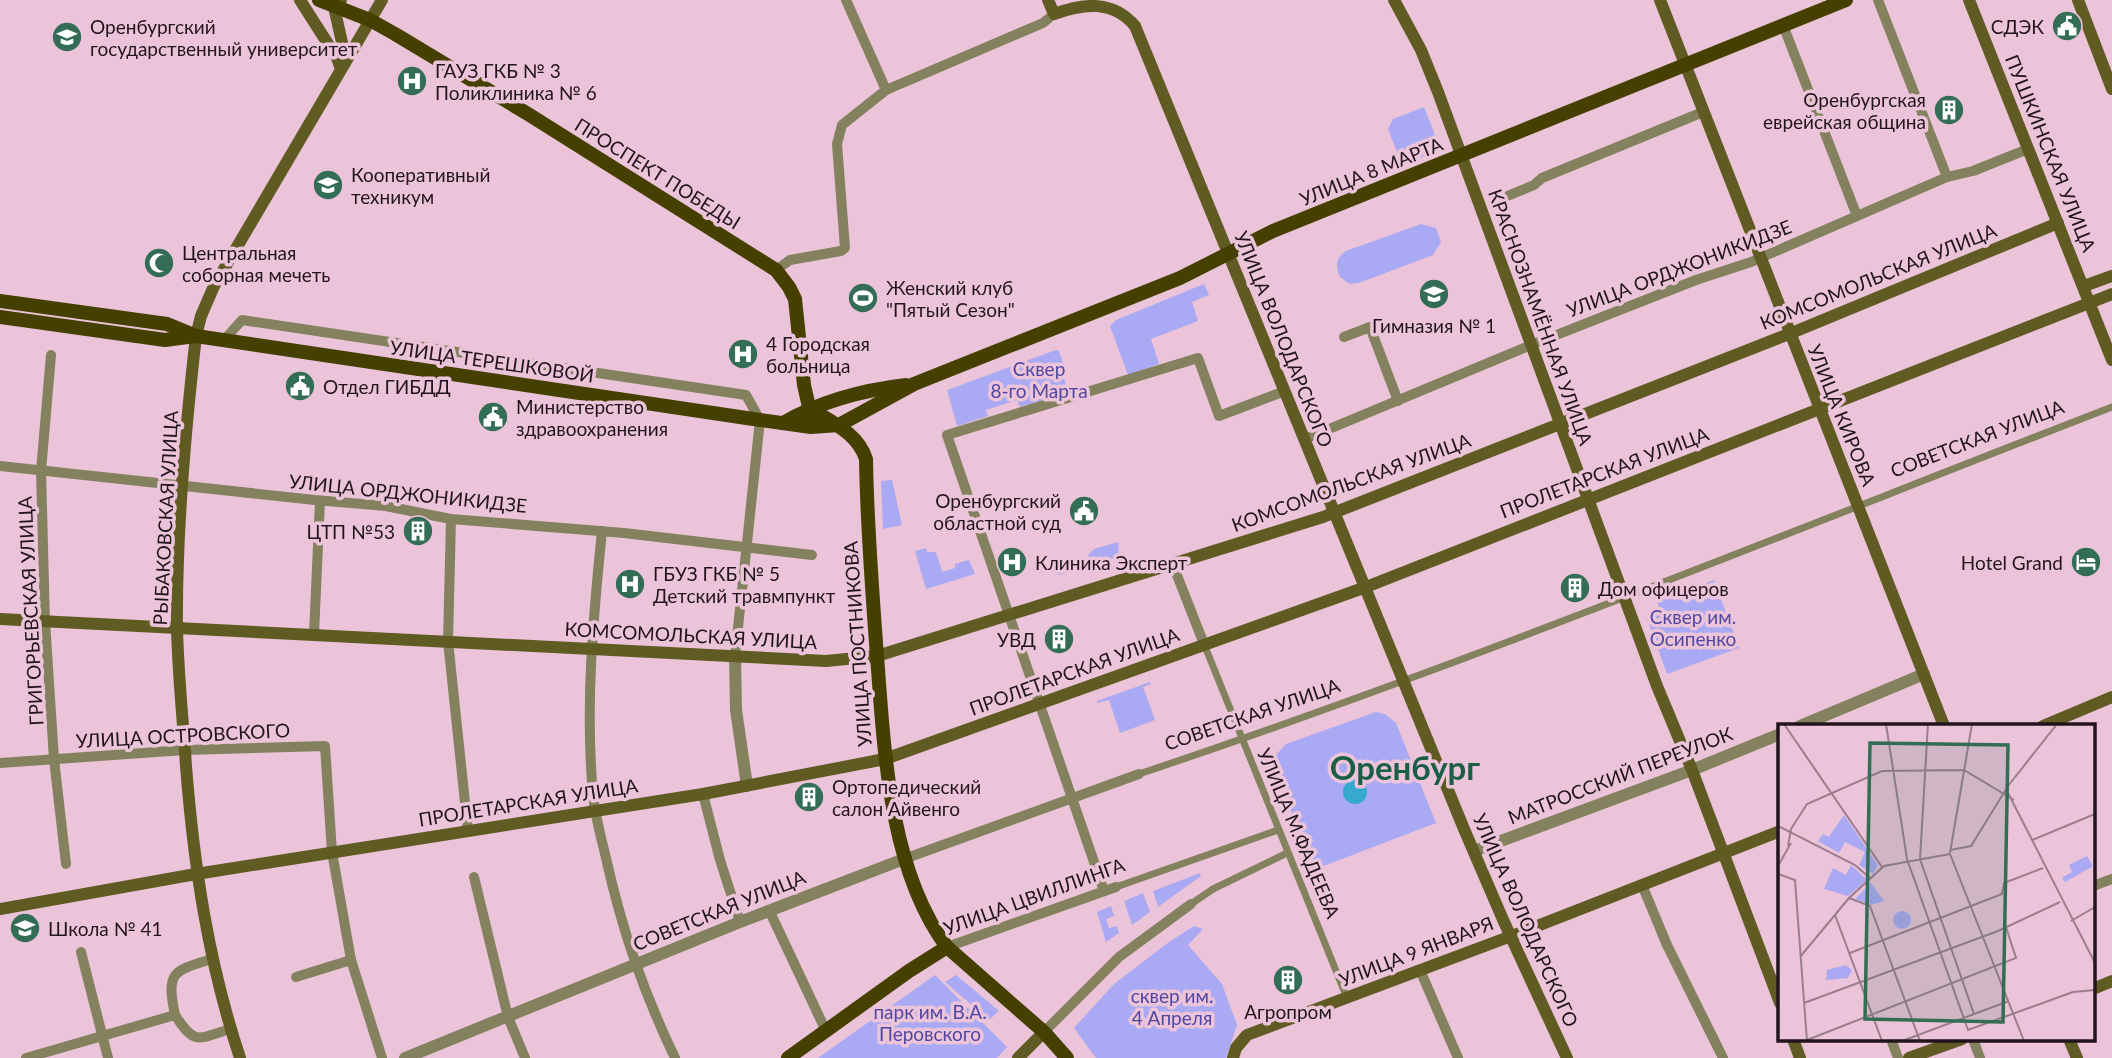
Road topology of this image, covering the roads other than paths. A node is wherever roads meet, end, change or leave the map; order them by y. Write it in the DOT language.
graph roads {
  1 [pos="300,0"];
  2 [pos="319,0"];
  3 [pos="382,0"];
  4 [pos="846,0"];
  5 [pos="1048,0"];
  6 [pos="1394,0"];
  7 [pos="1660,0"];
  8 [pos="1846,0"];
  9 [pos="1878,0"];
  10 [pos="1969,0"];
  11 [pos="2078,0"];
  12 [pos="337,4"];
  13 [pos="1054,14"];
  14 [pos="370,20"];
  15 [pos="1783,25"];
  16 [pos="343,65"];
  17 [pos="1685,65"];
  18 [pos="2112,89"];
  19 [pos="886,90"];
  20 [pos="1703,112"];
  21 [pos="2028,149"];
  22 [pos="1462,156"];
  23 [pos="1947,177"];
  24 [pos="1500,199"];
  25 [pos="1857,216"];
  26 [pos="2059,223"];
  27 [pos="1229,255"];
  28 [pos="1760,258"];
  29 [pos="776,270"];
  30 [pos="2112,276"];
  31 [pos="2084,286"];
  32 [pos="2112,294"];
  33 [pos="0,301"];
  34 [pos="2090,303"];
  35 [pos="0,317"];
  36 [pos="1789,334"];
  37 [pos="196,336"];
  38 [pos="1344,337"];
  39 [pos="224,340"];
  40 [pos="1531,345"];
  41 [pos="51,355"];
  42 [pos="2112,360"];
  43 [pos="914,384"];
  44 [pos="1285,391"];
  45 [pos="1398,401"];
  46 [pos="2112,407"];
  47 [pos="809,408"];
  48 [pos="1819,408"];
  49 [pos="760,420"];
  50 [pos="783,423"];
  51 [pos="1560,424"];
  52 [pos="839,425"];
  53 [pos="811,427"];
  54 [pos="1305,439"];
  55 [pos="0,466"];
  56 [pos="41,471"];
  57 [pos="183,485"];
  58 [pos="1587,498"];
  59 [pos="320,501"];
  60 [pos="1857,505"];
  61 [pos="1336,512"];
  62 [pos="452,519"];
  63 [pos="602,531"];
  64 [pos="747,548"];
  65 [pos="812,555"];
  66 [pos="1173,565"];
  67 [pos="1366,587"];
  68 [pos="1625,597"];
  69 [pos="1007,616"];
  70 [pos="0,619"];
  71 [pos="45,621"];
  72 [pos="177,628"];
  73 [pos="314,634"];
  74 [pos="449,642"];
  75 [pos="1204,644"];
  76 [pos="590,649"];
  77 [pos="735,656"];
  78 [pos="877,656"];
  79 [pos="1924,674"];
  80 [pos="1403,680"];
  81 [pos="2112,697"];
  82 [pos="1038,705"];
  83 [pos="1805,724"];
  84 [pos="1943,724"];
  85 [pos="2048,724"];
  86 [pos="1778,735"];
  87 [pos="1241,740"];
  88 [pos="185,750"];
  89 [pos="885,759"];
  90 [pos="54,760"];
  91 [pos="0,763"];
  92 [pos="1692,770"];
  93 [pos="1139,774"];
  94 [pos="747,786"];
  95 [pos="703,794"];
  96 [pos="1072,799"];
  97 [pos="595,810"];
  98 [pos="1278,830"];
  99 [pos="468,831"];
  100 [pos="1778,832"];
  101 [pos="1474,851"];
  102 [pos="332,852"];
  103 [pos="1287,853"];
  104 [pos="1723,853"];
  105 [pos="904,859"];
  106 [pos="66,864"];
  107 [pos="196,874"];
  108 [pos="474,877"];
  109 [pos="2112,879"];
  110 [pos="1642,885"];
  111 [pos="2094,886"];
  112 [pos="1116,887"];
  113 [pos="1104,891"];
  114 [pos="1191,904"];
  115 [pos="0,909"];
  116 [pos="769,910"];
  117 [pos="740,922"];
  118 [pos="1511,936"];
  119 [pos="947,947"];
  120 [pos="81,952"];
  121 [pos="212,959"];
  122 [pos="351,960"];
  123 [pos="635,965"];
  124 [pos="1420,970"];
  125 [pos="296,977"];
  126 [pos="2112,981"];
  127 [pos="2094,989"];
  128 [pos="1348,998"];
  129 [pos="1778,998"];
  130 [pos="175,1015"];
  131 [pos="508,1017"];
  132 [pos="230,1029"];
  133 [pos="826,1031"];
  134 [pos="1044,1032"];
  135 [pos="102,1036"];
  136 [pos="1793,1040"];
  137 [pos="1891,1040"];
  138 [pos="1959,1040"];
  139 [pos="1973,1040"];
  140 [pos="2069,1040"];
  141 [pos="26,1058"];
  142 [pos="108,1058"];
  143 [pos="240,1058"];
  144 [pos="382,1058"];
  145 [pos="405,1058"];
  146 [pos="525,1058"];
  147 [pos="675,1058"];
  148 [pos="788,1058"];
  149 [pos="1018,1058"];
  150 [pos="1067,1058"];
  151 [pos="1233,1058"];
  152 [pos="1458,1058"];
  153 [pos="1567,1058"];
  154 [pos="1723,1058"];
  155 [pos="1800,1058"];
  156 [pos="1898,1058"];
  157 [pos="1909,1058"];
  158 [pos="1980,1058"];
  159 [pos="2077,1058"];
  1 -- 16 [label="main road"];
  2 -- 12 [label="main road, ПРОСПЕКТ ПОБЕДЫ"];
  3 -- 14 [label="main road, РЫБАКОВСКАЯ УЛИЦА"];
  4 -- 19 [label="street"];
  5 -- 13 [label="main road"];
  6 -- 22 [label="main road, КРАСНОЗНАМЁННАЯ УЛИЦА"];
  7 -- 17 [label="main road, УЛИЦА КИРОВА"];
  8 -- 15 [label="main road, УЛИЦА 8 МАРТА"];
  9 -- 23 [label="street"];
  10 -- 21 [label="main road, ПУШКИНСКАЯ УЛИЦА"];
  11 -- 18 [label="main road"];
  12 -- 14 [label="main road, ПРОСПЕКТ ПОБЕДЫ"];
  12 -- 16 [label="main road"];
  13 -- 19 [label="street"];
  13 -- 27 [label="main road, УЛИЦА ВОЛОДАРСКОГО"];
  14 -- 16 [label="main road, РЫБАКОВСКАЯ УЛИЦА"];
  14 -- 29 [label="main road, ПРОСПЕКТ ПОБЕДЫ"];
  15 -- 17 [label="main road, УЛИЦА 8 МАРТА"];
  15 -- 25 [label="street"];
  16 -- 37 [label="main road, РЫБАКОВСКАЯ УЛИЦА"];
  17 -- 20 [label="main road, УЛИЦА КИРОВА"];
  17 -- 22 [label="main road, УЛИЦА 8 МАРТА"];
  19 -- 29 [label="street"];
  20 -- 24 [label="street"];
  20 -- 28 [label="main road, УЛИЦА КИРОВА"];
  21 -- 23 [label="street, УЛИЦА ОРДЖОНИКИДЗЕ"];
  21 -- 26 [label="main road, ПУШКИНСКАЯ УЛИЦА"];
  22 -- 27 [label="main road, УЛИЦА 8 МАРТА"];
  22 -- 40 [label="main road, КРАСНОЗНАМЁННАЯ УЛИЦА"];
  23 -- 25 [label="street, УЛИЦА ОРДЖОНИКИДЗЕ"];
  25 -- 28 [label="street, УЛИЦА ОРДЖОНИКИДЗЕ"];
  26 -- 31 [label="main road, ПУШКИНСКАЯ УЛИЦА"];
  26 -- 36 [label="main road, КОМСОМОЛЬСКАЯ УЛИЦА"];
  27 -- 43 [label="main road, УЛИЦА 8 МАРТА"];
  27 -- 44 [label="main road, УЛИЦА ВОЛОДАРСКОГО"];
  28 -- 36 [label="main road, УЛИЦА КИРОВА"];
  28 -- 40 [label="street, УЛИЦА ОРДЖОНИКИДЗЕ"];
  29 -- 47 [label="main road, ПРОСПЕКТ ПОБЕДЫ"];
  30 -- 31 [label="main road"];
  31 -- 34 [label="main road, ПУШКИНСКАЯ УЛИЦА"];
  32 -- 34 [label="main road, ПРОЛЕТАРСКАЯ УЛИЦА"];
  33 -- 37 [label="main road, УЛИЦА ТЕРЕШКОВОЙ"];
  34 -- 42 [label="main road, ПУШКИНСКАЯ УЛИЦА"];
  34 -- 48 [label="main road, ПРОЛЕТАРСКАЯ УЛИЦА"];
  35 -- 37 [label="main road, УЛИЦА ТЕРЕШКОВОЙ"];
  36 -- 48 [label="main road, УЛИЦА КИРОВА"];
  36 -- 51 [label="main road, КОМСОМОЛЬСКАЯ УЛИЦА"];
  37 -- 39 [label="main road, УЛИЦА ТЕРЕШКОВОЙ"];
  37 -- 57 [label="main road, РЫБАКОВСКАЯ УЛИЦА"];
  38 -- 45 [label="street"];
  39 -- 49 [label="main road, УЛИЦА ТЕРЕШКОВОЙ"];
  39 -- 49 [label="street"];
  40 -- 45 [label="street, УЛИЦА ОРДЖОНИКИДЗЕ"];
  40 -- 51 [label="main road, КРАСНОЗНАМЁННАЯ УЛИЦА"];
  41 -- 56 [label="street, ГРИГОРЬЕВСКАЯ УЛИЦА"];
  43 -- 47 [label="main road, УЛИЦА 8 МАРТА"];
  43 -- 52 [label="main road, УЛИЦА 8 МАРТА"];
  44 -- 54 [label="main road, УЛИЦА ВОЛОДАРСКОГО"];
  44 -- 69 [label="street"];
  45 -- 54 [label="street, УЛИЦА ОРДЖОНИКИДЗЕ"];
  46 -- 60 [label="street, СОВЕТСКАЯ УЛИЦА"];
  47 -- 50 [label="main road"];
  47 -- 52 [label="main road"];
  47 -- 53 [label="main road, ПРОСПЕКТ ПОБЕДЫ"];
  48 -- 58 [label="main road, ПРОЛЕТАРСКАЯ УЛИЦА"];
  48 -- 60 [label="main road, УЛИЦА КИРОВА"];
  49 -- 50 [label="main road, УЛИЦА ТЕРЕШКОВОЙ"];
  49 -- 64 [label="street"];
  50 -- 53 [label="main road, УЛИЦА ТЕРЕШКОВОЙ"];
  51 -- 58 [label="main road, КРАСНОЗНАМЁННАЯ УЛИЦА"];
  51 -- 61 [label="main road, КОМСОМОЛЬСКАЯ УЛИЦА"];
  52 -- 53 [label="main road, УЛИЦА ТЕРЕШКОВОЙ"];
  52 -- 78 [label="main road, УЛИЦА ПОСТНИКОВА"];
  54 -- 61 [label="main road, УЛИЦА ВОЛОДАРСКОГО"];
  55 -- 56 [label="street, УЛИЦА ОРДЖОНИКИДЗЕ"];
  56 -- 57 [label="street, УЛИЦА ОРДЖОНИКИДЗЕ"];
  56 -- 71 [label="street, ГРИГОРЬЕВСКАЯ УЛИЦА"];
  57 -- 59 [label="street, УЛИЦА ОРДЖОНИКИДЗЕ"];
  57 -- 72 [label="main road, РЫБАКОВСКАЯ УЛИЦА"];
  58 -- 67 [label="main road, ПРОЛЕТАРСКАЯ УЛИЦА"];
  58 -- 68 [label="main road, КРАСНОЗНАМЁННАЯ УЛИЦА"];
  59 -- 62 [label="street, УЛИЦА ОРДЖОНИКИДЗЕ"];
  59 -- 73 [label="street"];
  60 -- 68 [label="street, СОВЕТСКАЯ УЛИЦА"];
  60 -- 79 [label="main road, УЛИЦА КИРОВА"];
  61 -- 66 [label="main road, КОМСОМОЛЬСКАЯ УЛИЦА"];
  61 -- 67 [label="main road, УЛИЦА ВОЛОДАРСКОГО"];
  62 -- 63 [label="street, УЛИЦА ОРДЖОНИКИДЗЕ"];
  62 -- 74 [label="street"];
  63 -- 64 [label="street, УЛИЦА ОРДЖОНИКИДЗЕ"];
  63 -- 76 [label="street"];
  64 -- 65 [label="street, УЛИЦА ОРДЖОНИКИДЗЕ"];
  64 -- 77 [label="street"];
  66 -- 69 [label="main road, КОМСОМОЛЬСКАЯ УЛИЦА"];
  66 -- 75 [label="street, УЛИЦА М.ФАДЕЕВА"];
  67 -- 75 [label="main road, ПРОЛЕТАРСКАЯ УЛИЦА"];
  67 -- 80 [label="main road, УЛИЦА ВОЛОДАРСКОГО"];
  68 -- 80 [label="street, СОВЕТСКАЯ УЛИЦА"];
  68 -- 92 [label="main road, КРАСНОЗНАМЁННАЯ УЛИЦА"];
  69 -- 78 [label="main road, КОМСОМОЛЬСКАЯ УЛИЦА"];
  69 -- 82 [label="street"];
  70 -- 71 [label="main road, КОМСОМОЛЬСКАЯ УЛИЦА"];
  71 -- 72 [label="main road, КОМСОМОЛЬСКАЯ УЛИЦА"];
  71 -- 90 [label="street, ГРИГОРЬЕВСКАЯ УЛИЦА"];
  72 -- 73 [label="main road, КОМСОМОЛЬСКАЯ УЛИЦА"];
  72 -- 88 [label="main road, РЫБАКОВСКАЯ УЛИЦА"];
  73 -- 74 [label="main road, КОМСОМОЛЬСКАЯ УЛИЦА"];
  74 -- 76 [label="main road, КОМСОМОЛЬСКАЯ УЛИЦА"];
  74 -- 99 [label="street"];
  75 -- 82 [label="main road, ПРОЛЕТАРСКАЯ УЛИЦА"];
  75 -- 87 [label="street, УЛИЦА М.ФАДЕЕВА"];
  76 -- 77 [label="main road, КОМСОМОЛЬСКАЯ УЛИЦА"];
  76 -- 97 [label="street"];
  77 -- 78 [label="main road, КОМСОМОЛЬСКАЯ УЛИЦА"];
  77 -- 94 [label="street"];
  78 -- 89 [label="main road, УЛИЦА ПОСТНИКОВА"];
  79 -- 83 [label="street"];
  79 -- 84 [label="main road, УЛИЦА КИРОВА"];
  80 -- 87 [label="street, СОВЕТСКАЯ УЛИЦА"];
  80 -- 101 [label="main road, УЛИЦА ВОЛОДАРСКОГО"];
  81 -- 85 [label="main road"];
  82 -- 89 [label="main road, ПРОЛЕТАРСКАЯ УЛИЦА"];
  82 -- 96 [label="street"];
  86 -- 92 [label="street, МАТРОССКИЙ ПЕРЕУЛОК"];
  87 -- 93 [label="street, СОВЕТСКАЯ УЛИЦА"];
  87 -- 98 [label="street, УЛИЦА М.ФАДЕЕВА"];
  88 -- 90 [label="street, УЛИЦА ОСТРОВСКОГО"];
  88 -- 102 [label="street, УЛИЦА ОСТРОВСКОГО"];
  88 -- 107 [label="main road, РЫБАКОВСКАЯ УЛИЦА"];
  89 -- 94 [label="main road, ПРОЛЕТАРСКАЯ УЛИЦА"];
  89 -- 105 [label="main road, УЛИЦА ПОСТНИКОВА"];
  90 -- 91 [label="street, УЛИЦА ОСТРОВСКОГО"];
  90 -- 106 [label="street, ГРИГОРЬЕВСКАЯ УЛИЦА"];
  92 -- 101 [label="street, МАТРОССКИЙ ПЕРЕУЛОК"];
  92 -- 104 [label="main road, КРАСНОЗНАМЁННАЯ УЛИЦА"];
  93 -- 96 [label="street, СОВЕТСКАЯ УЛИЦА"];
  94 -- 95 [label="main road, ПРОЛЕТАРСКАЯ УЛИЦА"];
  95 -- 97 [label="main road, ПРОЛЕТАРСКАЯ УЛИЦА"];
  95 -- 117 [label="street"];
  96 -- 105 [label="street, СОВЕТСКАЯ УЛИЦА"];
  96 -- 113 [label="street"];
  97 -- 99 [label="main road, ПРОЛЕТАРСКАЯ УЛИЦА"];
  97 -- 123 [label="street"];
  98 -- 103 [label="street, УЛИЦА М.ФАДЕЕВА"];
  98 -- 112 [label="street, УЛИЦА ЦВИЛЛИНГА"];
  99 -- 102 [label="main road, ПРОЛЕТАРСКАЯ УЛИЦА"];
  100 -- 104 [label="main road, УЛИЦА 9 ЯНВАРЯ"];
  101 -- 118 [label="main road, УЛИЦА ВОЛОДАРСКОГО"];
  102 -- 107 [label="main road, ПРОЛЕТАРСКАЯ УЛИЦА"];
  102 -- 122 [label="street"];
  103 -- 114 [label="street"];
  103 -- 128 [label="street, УЛИЦА М.ФАДЕЕВА"];
  104 -- 110 [label="main road, УЛИЦА 9 ЯНВАРЯ"];
  104 -- 129 [label="main road, КРАСНОЗНАМЁННАЯ УЛИЦА"];
  105 -- 116 [label="street, СОВЕТСКАЯ УЛИЦА"];
  105 -- 119 [label="main road, УЛИЦА ПОСТНИКОВА"];
  107 -- 115 [label="main road, ПРОЛЕТАРСКАЯ УЛИЦА"];
  107 -- 121 [label="main road, РЫБАКОВСКАЯ УЛИЦА"];
  108 -- 131 [label="street"];
  109 -- 111 [label="street"];
  110 -- 118 [label="main road, УЛИЦА 9 ЯНВАРЯ"];
  110 -- 154 [label="street"];
  112 -- 113 [label="street, УЛИЦА ЦВИЛЛИНГА"];
  113 -- 119 [label="street, УЛИЦА ЦВИЛЛИНГА"];
  114 -- 134 [label="street"];
  116 -- 117 [label="street, СОВЕТСКАЯ УЛИЦА"];
  116 -- 133 [label="street"];
  117 -- 123 [label="street, СОВЕТСКАЯ УЛИЦА"];
  118 -- 124 [label="main road, УЛИЦА 9 ЯНВАРЯ"];
  118 -- 153 [label="main road, УЛИЦА ВОЛОДАРСКОГО"];
  119 -- 133 [label="main road, УЛИЦА ЦВИЛЛИНГА"];
  119 -- 134 [label="main road, УЛИЦА ПОСТНИКОВА"];
  120 -- 135 [label="street"];
  121 -- 130 [label="street"];
  121 -- 132 [label="main road, РЫБАКОВСКАЯ УЛИЦА"];
  122 -- 125 [label="street"];
  122 -- 144 [label="street"];
  123 -- 131 [label="street, СОВЕТСКАЯ УЛИЦА"];
  123 -- 147 [label="street"];
  124 -- 128 [label="main road, УЛИЦА 9 ЯНВАРЯ"];
  124 -- 152 [label="street"];
  126 -- 127 [label="main road"];
  128 -- 151 [label="main road, УЛИЦА 9 ЯНВАРЯ"];
  130 -- 132 [label="street"];
  130 -- 135 [label="street"];
  131 -- 145 [label="street, СОВЕТСКАЯ УЛИЦА"];
  131 -- 146 [label="street"];
  132 -- 143 [label="main road, РЫБАКОВСКАЯ УЛИЦА"];
  133 -- 148 [label="main road, УЛИЦА ЦВИЛЛИНГА"];
  134 -- 149 [label="main road"];
  134 -- 150 [label="main road, УЛИЦА ПОСТНИКОВА"];
  135 -- 141 [label="street"];
  135 -- 142 [label="street"];
  136 -- 155 [label="main road"];
  137 -- 156 [label="street"];
  138 -- 157 [label="main road"];
  139 -- 158 [label="street"];
  140 -- 159 [label="main road"];
}
